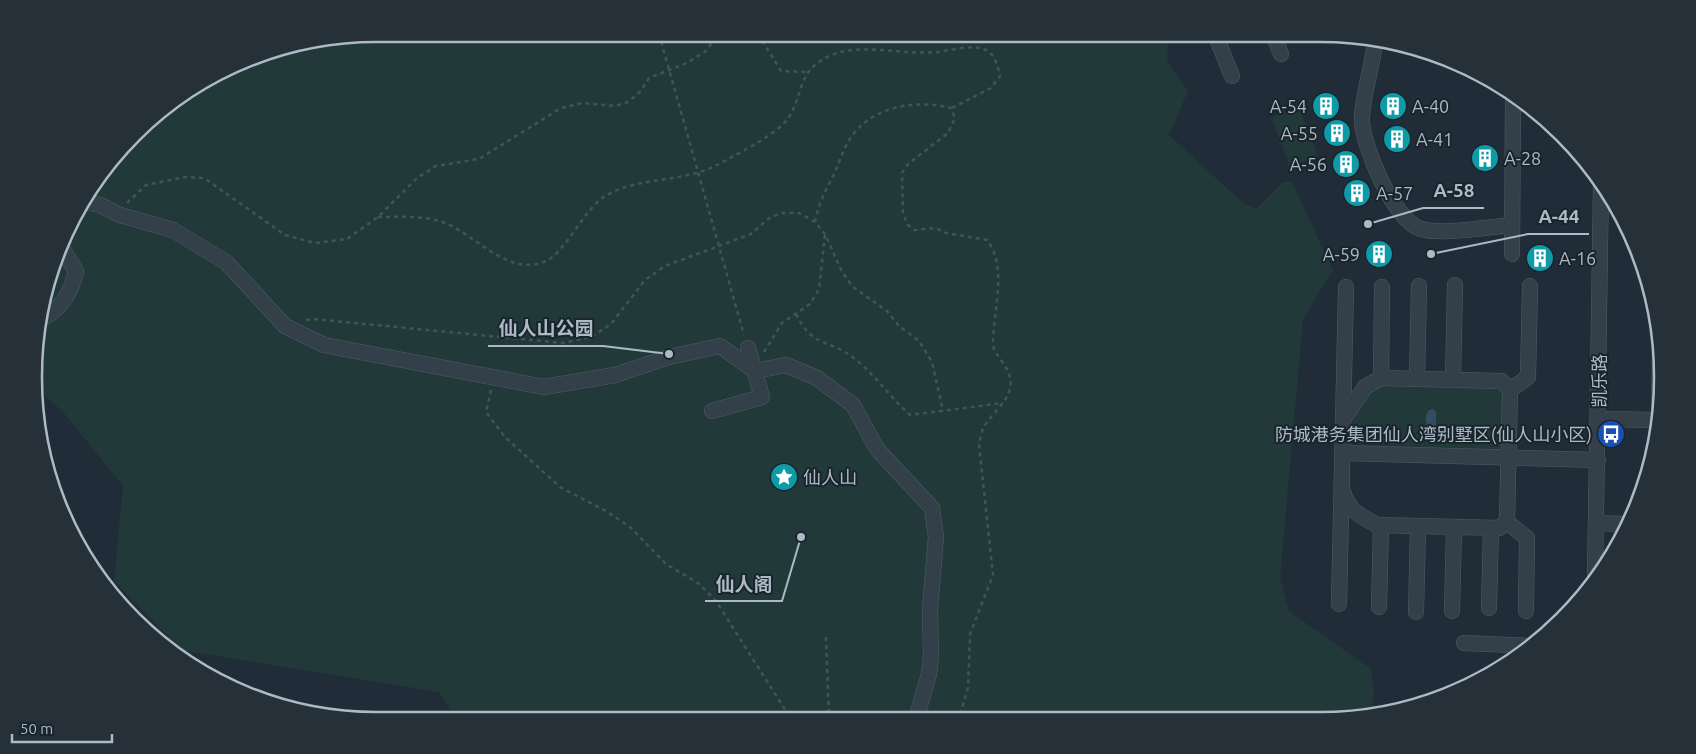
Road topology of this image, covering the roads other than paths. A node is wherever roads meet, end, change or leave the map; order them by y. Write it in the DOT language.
graph roads {
  1 [pos="1219,42"];
  2 [pos="1277,42"];
  3 [pos="1374,47"];
  4 [pos="1281,54"];
  5 [pos="1232,76"];
  6 [pos="1514,105"];
  7 [pos="1601,197"];
  8 [pos="92,203"];
  9 [pos="1512,225"];
  10 [pos="1512,254"];
  11 [pos="66,255"];
  12 [pos="1455,285"];
  13 [pos="1419,286"];
  14 [pos="1530,286"];
  15 [pos="1346,287"];
  16 [pos="1382,287"];
  17 [pos="48,315"];
  18 [pos="748,348"];
  19 [pos="755,371"];
  20 [pos="1380,378"];
  21 [pos="1417,379"];
  22 [pos="1453,380"];
  23 [pos="1510,390"];
  24 [pos="712,412"];
  25 [pos="1599,419"];
  26 [pos="1343,420"];
  27 [pos="1651,420"];
  28 [pos="1343,454"];
  29 [pos="1509,458"];
  30 [pos="1598,460"];
  31 [pos="1342,489"];
  32 [pos="1507,522"];
  33 [pos="1596,523"];
  34 [pos="1620,524"];
  35 [pos="1381,525"];
  36 [pos="1418,526"];
  37 [pos="1454,527"];
  38 [pos="1491,528"];
  39 [pos="1595,565"];
  40 [pos="1339,604"];
  41 [pos="1379,607"];
  42 [pos="1489,608"];
  43 [pos="1452,611"];
  44 [pos="1416,612"];
  45 [pos="1526,612"];
  46 [pos="1464,643"];
  47 [pos="1518,645"];
  48 [pos="918,712"];
  1 -- 5 [label="street"];
  2 -- 4 [label="street"];
  3 -- 9 [label="street"];
  6 -- 9 [label="street"];
  7 -- 25 [label="street, 凯乐路"];
  8 -- 19 [label="street"];
  9 -- 10 [label="street"];
  11 -- 17 [label="street"];
  12 -- 22 [label="street"];
  13 -- 21 [label="street"];
  14 -- 23 [label="street"];
  15 -- 26 [label="street"];
  16 -- 20 [label="street"];
  18 -- 19 [label="street"];
  19 -- 24 [label="street"];
  19 -- 48 [label="street"];
  20 -- 21 [label="street"];
  20 -- 26 [label="street"];
  21 -- 22 [label="street"];
  22 -- 23 [label="street"];
  23 -- 29 [label="street"];
  25 -- 27 [label="street"];
  25 -- 30 [label="street, 凯乐路"];
  26 -- 28 [label="street"];
  28 -- 29 [label="street"];
  28 -- 31 [label="street"];
  29 -- 30 [label="street"];
  29 -- 32 [label="street"];
  30 -- 33 [label="street, 凯乐路"];
  31 -- 35 [label="street"];
  31 -- 40 [label="street"];
  32 -- 38 [label="street"];
  32 -- 45 [label="street"];
  33 -- 34 [label="street"];
  33 -- 39 [label="street, 凯乐路"];
  35 -- 36 [label="street"];
  35 -- 41 [label="street"];
  36 -- 37 [label="street"];
  36 -- 44 [label="street"];
  37 -- 38 [label="street"];
  37 -- 43 [label="street"];
  38 -- 42 [label="street"];
  46 -- 47 [label="street"];
}
